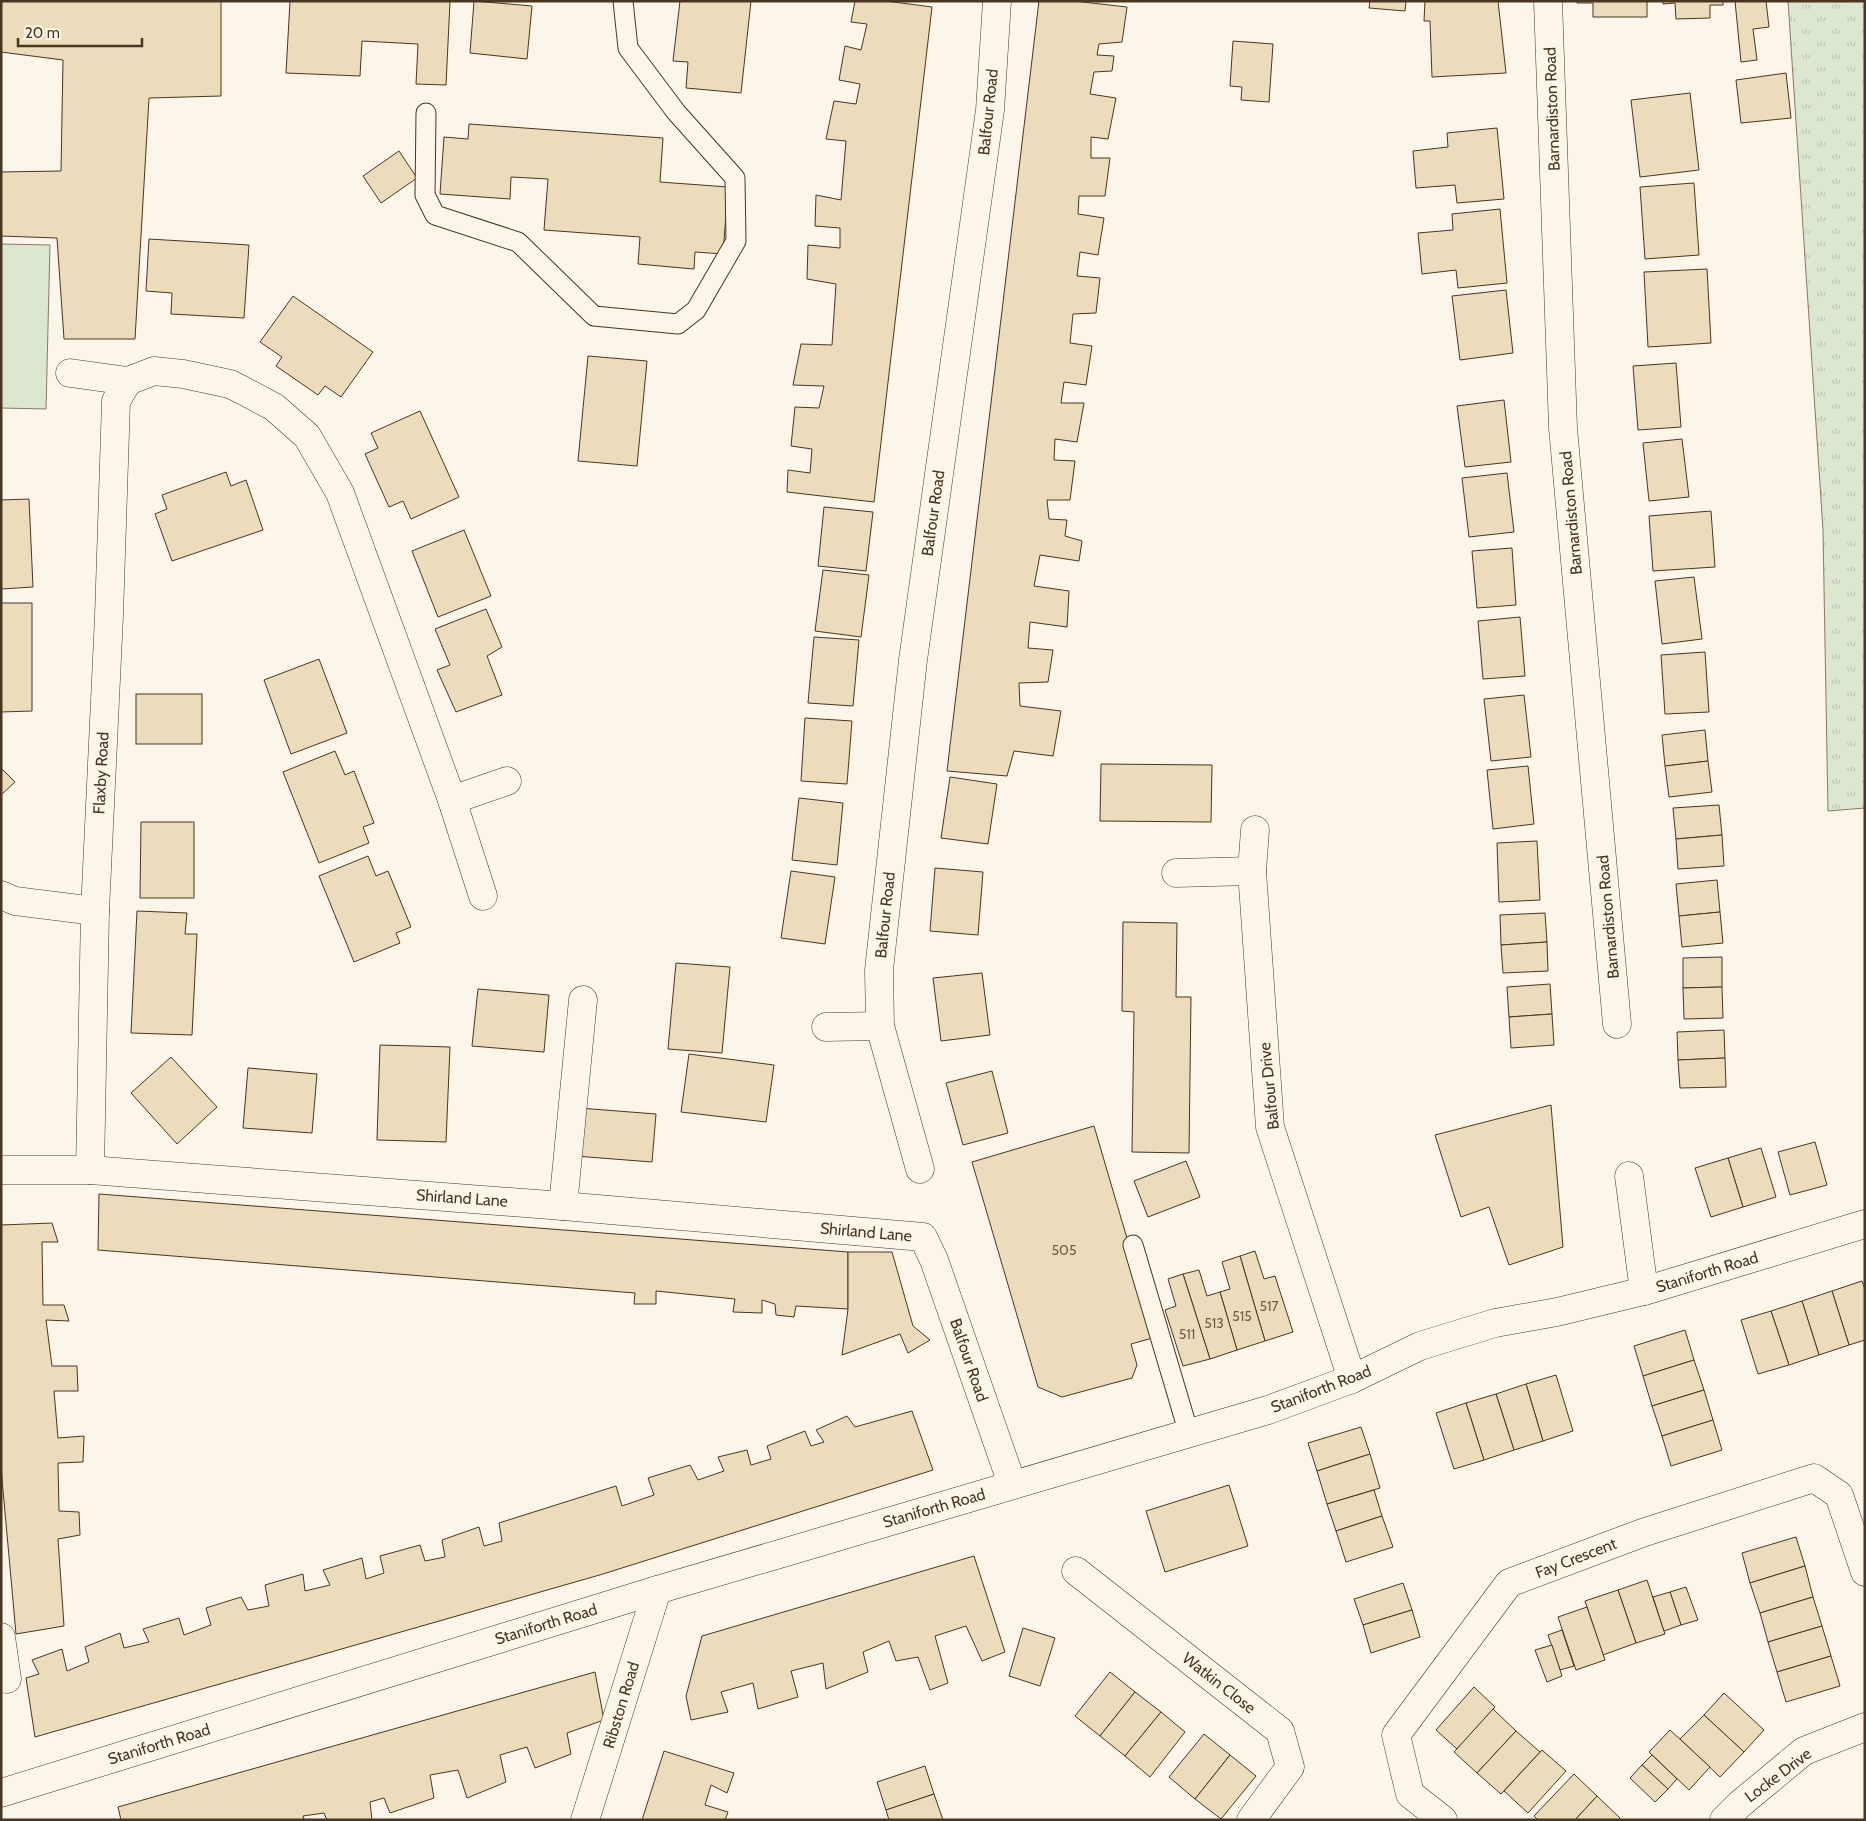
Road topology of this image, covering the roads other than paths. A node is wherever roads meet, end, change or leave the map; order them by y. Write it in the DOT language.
graph roads {
  1 [pos="997,1"];
  2 [pos="1548,1"];
  3 [pos="619,2"];
  4 [pos="426,113"];
  5 [pos="70,373"];
  6 [pos="128,381"];
  7 [pos="507,781"];
  8 [pos="452,800"];
  9 [pos="1255,830"];
  10 [pos="1252,871"];
  11 [pos="1176,873"];
  12 [pos="1,895"];
  13 [pos="483,896"];
  14 [pos="95,911"];
  15 [pos="583,1000"];
  16 [pos="1617,1024"];
  17 [pos="880,1026"];
  18 [pos="826,1028"];
  19 [pos="920,1169"];
  20 [pos="1,1170"];
  21 [pos="90,1170"];
  22 [pos="1629,1176"];
  23 [pos="563,1206"];
  24 [pos="1865,1224"];
  25 [pos="923,1237"];
  26 [pos="1133,1245"];
  27 [pos="1644,1291"];
  28 [pos="1352,1379"];
  29 [pos="1189,1434"];
  30 [pos="1012,1484"];
  31 [pos="1076,1570"];
  32 [pos="1865,1572"];
  33 [pos="656,1590"];
  34 [pos="1,1637"];
  35 [pos="7,1679"];
  36 [pos="1865,1728"];
  37 [pos="1,1793"];
  38 [pos="585,1820"];
  39 [pos="1250,1820"];
  40 [pos="1442,1820"];
  41 [pos="1724,1820"];
  1 -- 17 [label="street, Balfour Road"];
  2 -- 16 [label="street, Barnardiston Road"];
  3 -- 4 [label="lane"];
  5 -- 6 [label="street"];
  6 -- 8 [label="street"];
  6 -- 14 [label="street, Flaxby Road"];
  7 -- 8 [label="street"];
  8 -- 13 [label="street"];
  9 -- 10 [label="street, Balfour Drive"];
  10 -- 11 [label="street"];
  10 -- 28 [label="street, Balfour Drive"];
  12 -- 14 [label="street"];
  14 -- 21 [label="street, Flaxby Road"];
  15 -- 23 [label="street"];
  17 -- 18 [label="street"];
  17 -- 19 [label="street, Balfour Road"];
  20 -- 21 [label="street, Shirland Lane"];
  21 -- 23 [label="street, Shirland Lane"];
  22 -- 27 [label="street"];
  23 -- 25 [label="street, Shirland Lane"];
  24 -- 27 [label="street, Staniforth Road"];
  25 -- 30 [label="street, Balfour Road"];
  26 -- 29 [label="lane"];
  27 -- 28 [label="street, Staniforth Road"];
  28 -- 29 [label="street, Staniforth Road"];
  29 -- 30 [label="street, Staniforth Road"];
  30 -- 33 [label="street, Staniforth Road"];
  31 -- 39 [label="street, Watkin Close"];
  32 -- 40 [label="street, Fay Crescent"];
  33 -- 37 [label="street, Staniforth Road"];
  33 -- 38 [label="street, Ribston Road"];
  34 -- 35 [label="street"];
  36 -- 41 [label="street, Locke Drive"];
}
